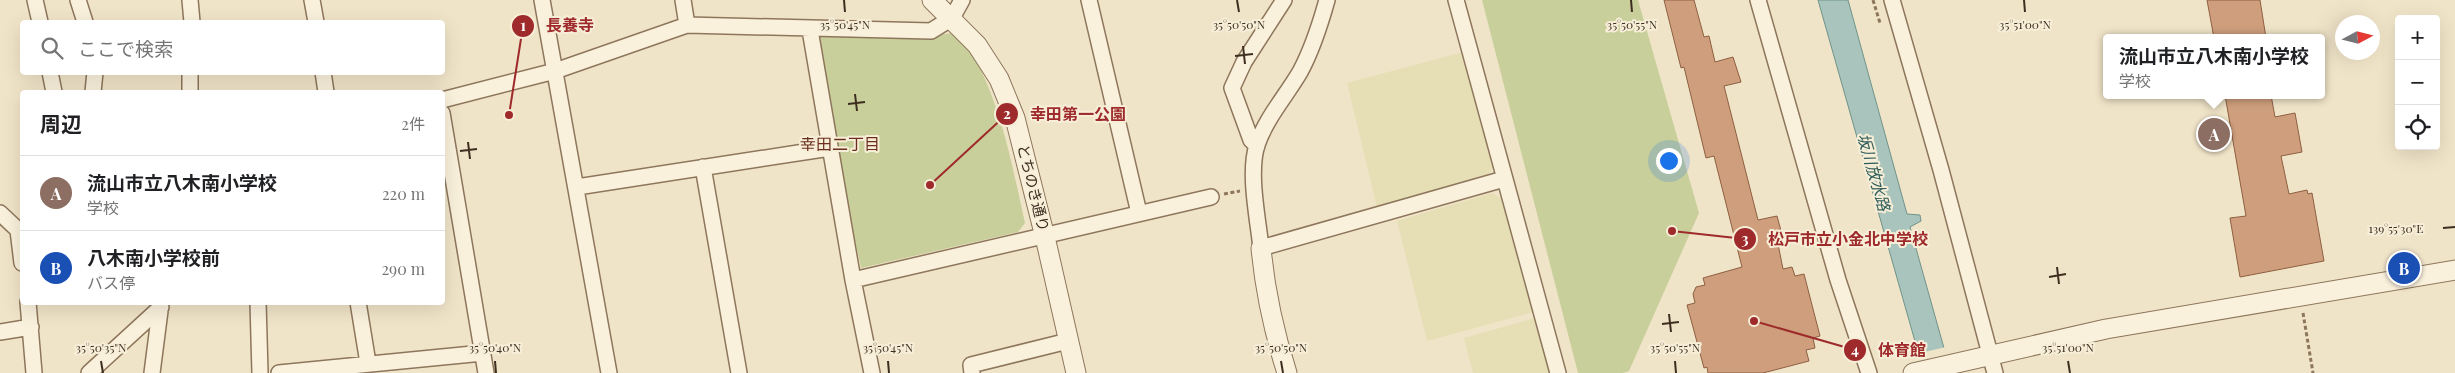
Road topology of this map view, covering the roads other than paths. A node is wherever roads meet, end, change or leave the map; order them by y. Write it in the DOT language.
graph roads {
  1 [pos="35,0"];
  2 [pos="78,0"];
  3 [pos="190,0"];
  4 [pos="312,0"];
  5 [pos="542,0"];
  6 [pos="683,0"];
  7 [pos="932,0"];
  8 [pos="962,0"];
  9 [pos="1089,0"];
  10 [pos="1284,0"];
  11 [pos="1327,0"];
  12 [pos="1456,0"];
  13 [pos="1758,0"];
  14 [pos="1892,0"];
  15 [pos="952,18"];
  16 [pos="40,20"];
  17 [pos="84,20"];
  18 [pos="192,20"];
  19 [pos="316,20"];
  20 [pos="687,26"];
  21 [pos="810,30"];
  22 [pos="555,71"];
  23 [pos="51,75"];
  24 [pos="95,75"];
  25 [pos="190,75"];
  26 [pos="323,75"];
  27 [pos="54,90"];
  28 [pos="93,90"];
  29 [pos="190,90"];
  30 [pos="326,90"];
  31 [pos="445,99"];
  32 [pos="445,131"];
  33 [pos="1257,146"];
  34 [pos="830,148"];
  35 [pos="704,167"];
  36 [pos="1504,179"];
  37 [pos="576,187"];
  38 [pos="1211,197"];
  39 [pos="1139,212"];
  40 [pos="0,213"];
  41 [pos="20,227"];
  42 [pos="1045,237"];
  43 [pos="1261,248"];
  44 [pos="2455,270"];
  45 [pos="853,280"];
  46 [pos="28,305"];
  47 [pos="161,305"];
  48 [pos="258,305"];
  49 [pos="358,305"];
  50 [pos="31,327"];
  51 [pos="0,332"];
  52 [pos="1068,341"];
  53 [pos="483,354"];
  54 [pos="1988,362"];
  55 [pos="368,363"];
  56 [pos="34,373"];
  57 [pos="89,373"];
  58 [pos="152,373"];
  59 [pos="260,373"];
  60 [pos="279,373"];
  61 [pos="486,373"];
  62 [pos="610,373"];
  63 [pos="739,373"];
  64 [pos="872,373"];
  65 [pos="972,373"];
  66 [pos="1076,373"];
  67 [pos="1287,373"];
  68 [pos="1558,373"];
  69 [pos="1869,373"];
  70 [pos="1913,373"];
  1 -- 16 [label="street"];
  2 -- 17 [label="street"];
  3 -- 18 [label="street"];
  4 -- 19 [label="street"];
  5 -- 22 [label="street"];
  6 -- 20 [label="street"];
  7 -- 15 [label="street, とちのき通り"];
  8 -- 15 [label="street"];
  9 -- 39 [label="street"];
  10 -- 33 [label="street"];
  11 -- 33 [label="street"];
  12 -- 36 [label="street"];
  13 -- 69 [label="street"];
  14 -- 54 [label="street"];
  15 -- 21 [label="street"];
  15 -- 42 [label="street, とちのき通り"];
  20 -- 21 [label="street"];
  20 -- 22 [label="street"];
  21 -- 34 [label="street"];
  22 -- 31 [label="street"];
  22 -- 37 [label="street"];
  23 -- 27 [label="street"];
  24 -- 28 [label="street"];
  25 -- 29 [label="street"];
  26 -- 30 [label="street"];
  32 -- 53 [label="street"];
  33 -- 43 [label="street"];
  34 -- 35 [label="street"];
  34 -- 45 [label="street"];
  35 -- 37 [label="street"];
  35 -- 63 [label="street"];
  36 -- 43 [label="street"];
  36 -- 68 [label="street"];
  37 -- 62 [label="street"];
  38 -- 39 [label="street"];
  39 -- 42 [label="street"];
  40 -- 41 [label="street"];
  42 -- 45 [label="street"];
  42 -- 52 [label="street, とちのき通り"];
  43 -- 67 [label="street"];
  44 -- 54 [label="street"];
  45 -- 64 [label="street"];
  46 -- 50 [label="street"];
  47 -- 57 [label="street"];
  47 -- 58 [label="street"];
  48 -- 59 [label="street"];
  49 -- 55 [label="street"];
  50 -- 51 [label="street"];
  50 -- 56 [label="street"];
  52 -- 65 [label="street"];
  52 -- 66 [label="street, とちのき通り"];
  53 -- 55 [label="street"];
  53 -- 61 [label="street"];
  54 -- 70 [label="street"];
  55 -- 60 [label="street"];
}
